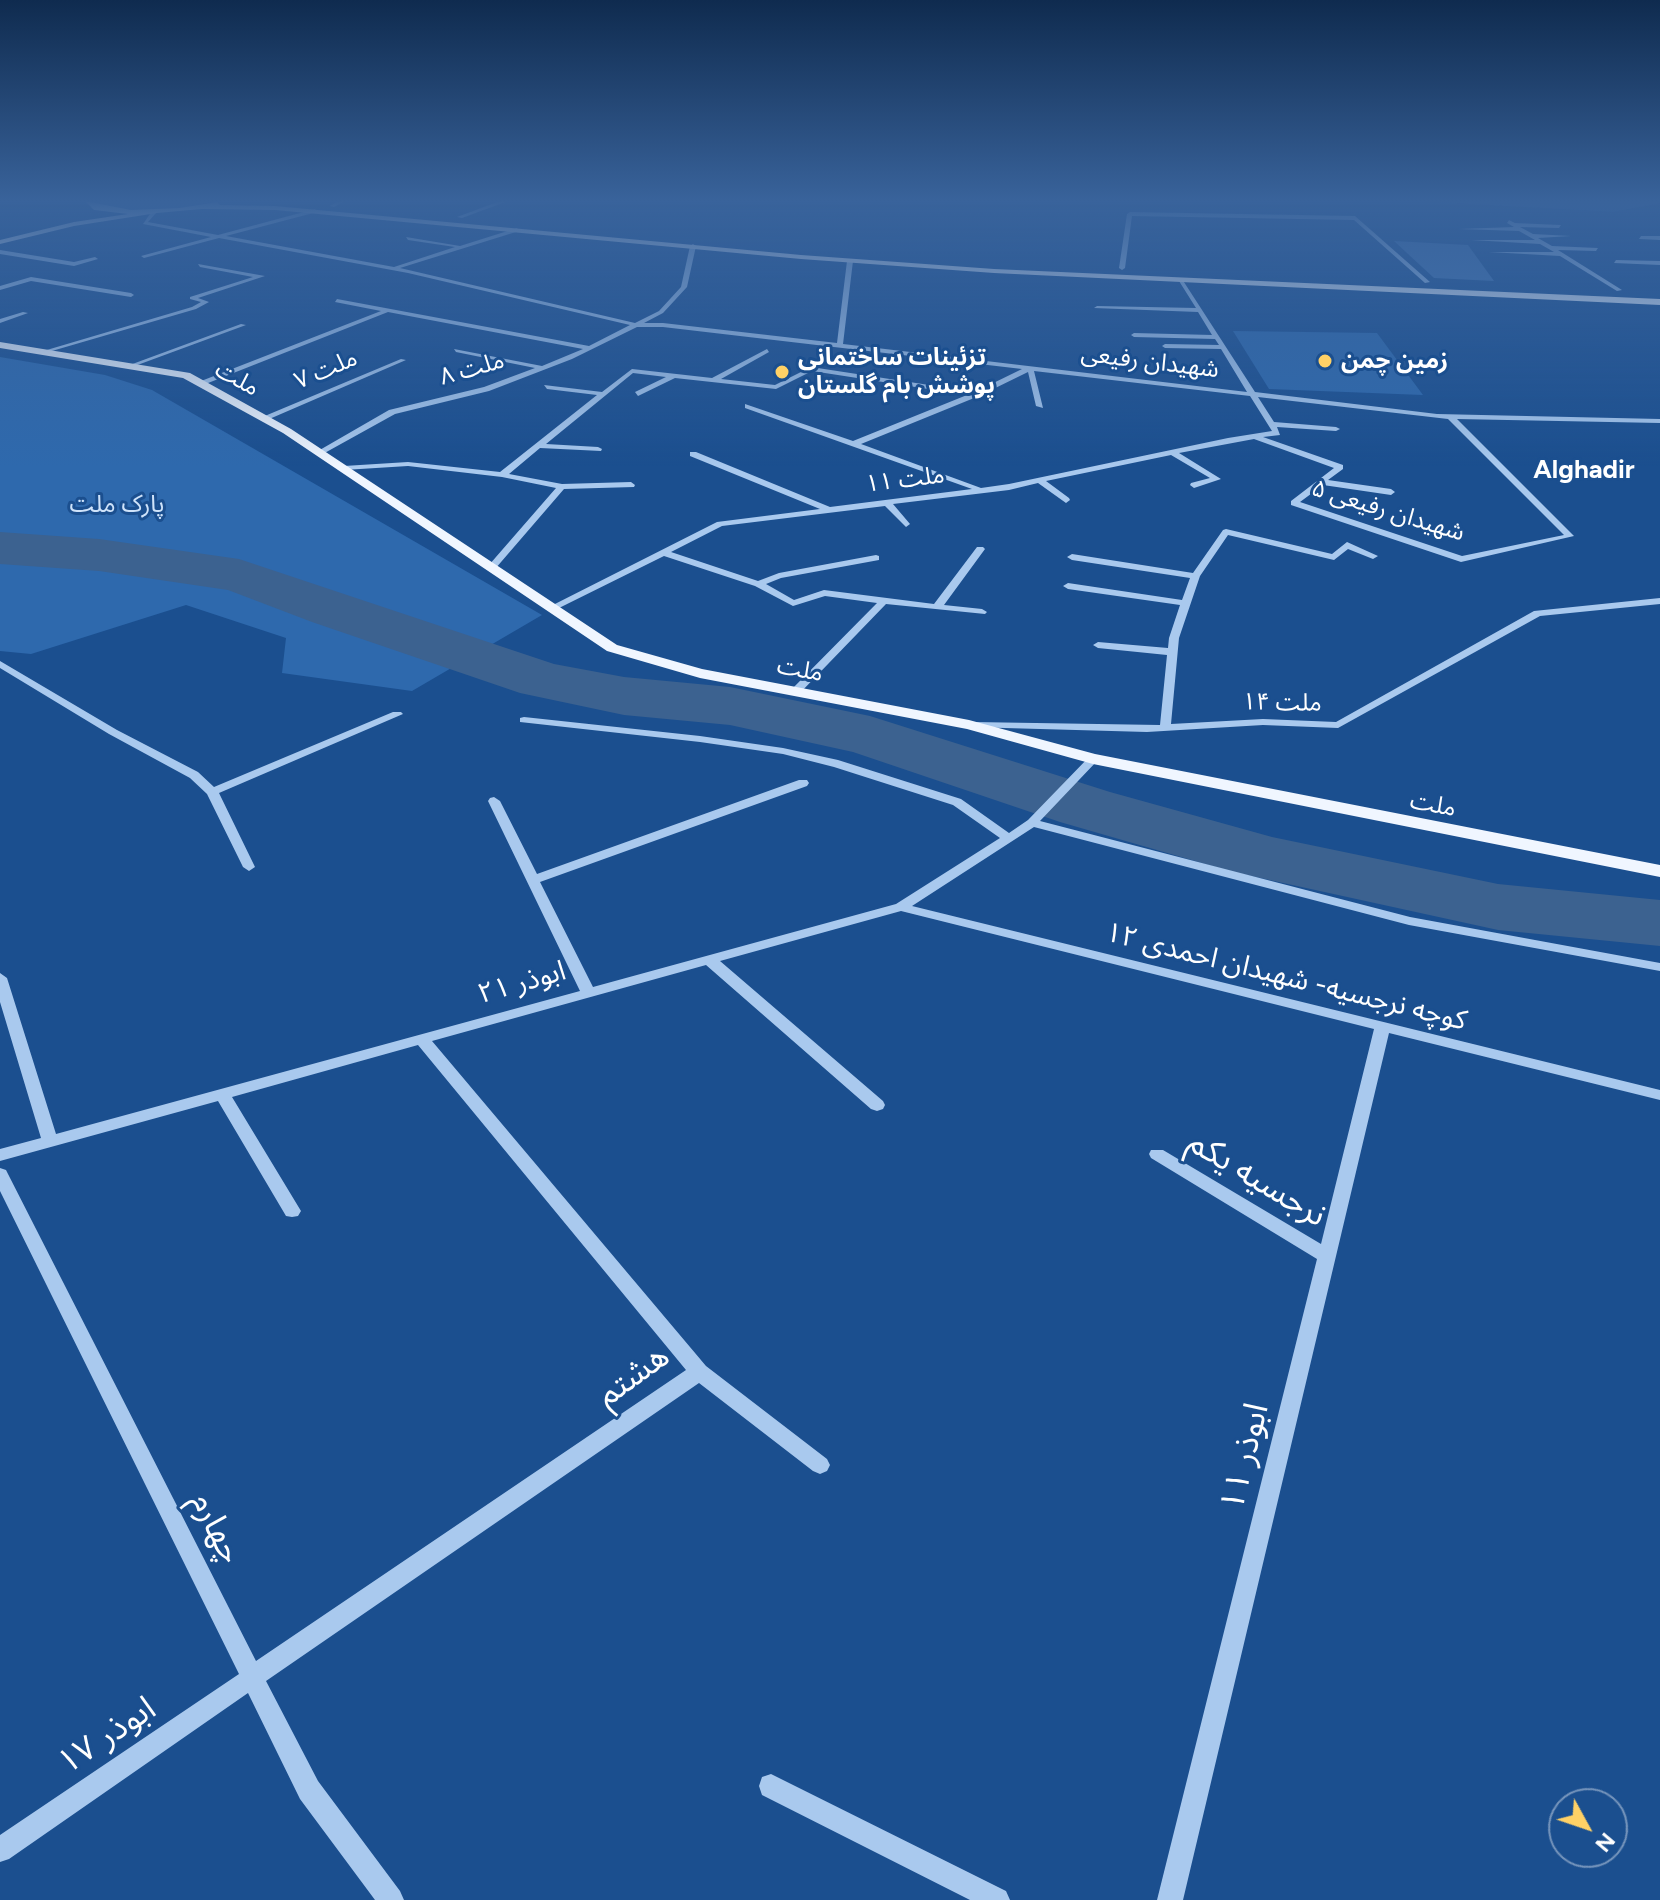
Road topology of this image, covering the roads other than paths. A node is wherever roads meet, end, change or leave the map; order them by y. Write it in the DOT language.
graph roads {
  1 [pos="98,290"];
  2 [pos="219,290"];
  3 [pos="486,290"];
  4 [pos="682,290"];
  5 [pos="847,290"];
  6 [pos="1187,290"];
  7 [pos="1400,290"];
  8 [pos="1611,290"];
  9 [pos="1619,290"];
  10 [pos="131,295"];
  11 [pos="1660,300"];
  12 [pos="337,301"];
  13 [pos="1097,308"];
  14 [pos="386,310"];
  15 [pos="1199,310"];
  16 [pos="182,312"];
  17 [pos="25,313"];
  18 [pos="194,315"];
  19 [pos="0,321"];
  20 [pos="243,325"];
  21 [pos="637,325"];
  22 [pos="1134,335"];
  23 [pos="1216,337"];
  24 [pos="0,345"];
  25 [pos="840,345"];
  26 [pos="1165,346"];
  27 [pos="1222,347"];
  28 [pos="591,348"];
  29 [pos="456,350"];
  30 [pos="767,351"];
  31 [pos="43,352"];
  32 [pos="403,360"];
  33 [pos="130,366"];
  34 [pos="544,368"];
  35 [pos="1030,368"];
  36 [pos="673,376"];
  37 [pos="712,380"];
  38 [pos="200,383"];
  39 [pos="547,387"];
  40 [pos="604,394"];
  41 [pos="638,394"];
  42 [pos="976,394"];
  43 [pos="1252,394"];
  44 [pos="748,406"];
  45 [pos="1040,406"];
  46 [pos="1450,416"];
  47 [pos="264,418"];
  48 [pos="1660,421"];
  49 [pos="1271,424"];
  50 [pos="1336,429"];
  51 [pos="1254,437"];
  52 [pos="853,444"];
  53 [pos="539,446"];
  54 [pos="598,449"];
  55 [pos="1172,452"];
  56 [pos="321,453"];
  57 [pos="693,454"];
  58 [pos="344,468"];
  59 [pos="502,475"];
  60 [pos="1039,480"];
  61 [pos="1321,482"];
  62 [pos="631,485"];
  63 [pos="1194,485"];
  64 [pos="562,487"];
  65 [pos="982,490"];
  66 [pos="1391,492"];
  67 [pos="1066,500"];
  68 [pos="886,502"];
  69 [pos="830,510"];
  70 [pos="906,524"];
  71 [pos="980,549"];
  72 [pos="662,552"];
  73 [pos="1373,556"];
  74 [pos="1072,557"];
  75 [pos="876,558"];
  76 [pos="492,567"];
  77 [pos="1195,576"];
  78 [pos="758,584"];
  79 [pos="1068,586"];
  80 [pos="884,601"];
  81 [pos="1660,601"];
  82 [pos="1186,603"];
  83 [pos="937,607"];
  84 [pos="552,608"];
  85 [pos="982,612"];
  86 [pos="1098,645"];
  87 [pos="1172,652"];
  88 [pos="0,664"];
  89 [pos="795,692"];
  90 [pos="397,714"];
  91 [pos="524,720"];
  92 [pos="969,725"];
  93 [pos="1165,728"];
  94 [pos="1093,759"];
  95 [pos="803,783"];
  96 [pos="212,792"];
  97 [pos="494,801"];
  98 [pos="1034,820"];
  99 [pos="1008,838"];
  100 [pos="249,867"];
  101 [pos="1660,871"];
  102 [pos="533,880"];
  103 [pos="901,907"];
  104 [pos="708,959"];
  105 [pos="1660,967"];
  106 [pos="0,978"];
  107 [pos="588,992"];
  108 [pos="1382,1029"];
  109 [pos="421,1038"];
  110 [pos="222,1094"];
  111 [pos="1660,1095"];
  112 [pos="877,1105"];
  113 [pos="50,1141"];
  114 [pos="1157,1154"];
  115 [pos="0,1155"];
  116 [pos="0,1174"];
  117 [pos="292,1211"];
  118 [pos="1327,1256"];
  119 [pos="699,1372"];
  120 [pos="820,1465"];
  121 [pos="253,1677"];
  122 [pos="771,1786"];
  123 [pos="0,1850"];
  124 [pos="391,1900"];
  125 [pos="997,1900"];
  126 [pos="1170,1900"];
  1 -- 10 [label="street"];
  2 -- 16 [label="street"];
  3 -- 21 [label="street, شهیدان رفیعی"];
  4 -- 21 [label="street, ۸ ملت"];
  5 -- 25 [label="street"];
  6 -- 15 [label="street"];
  7 -- 11 [label="main road"];
  8 -- 9 [label="main road"];
  9 -- 11 [label="main road"];
  12 -- 14 [label="street"];
  13 -- 15 [label="street"];
  14 -- 28 [label="street"];
  14 -- 38 [label="street"];
  15 -- 23 [label="street"];
  16 -- 18 [label="street"];
  16 -- 31 [label="street"];
  17 -- 19 [label="street"];
  20 -- 33 [label="street"];
  21 -- 25 [label="street, شهیدان رفیعی"];
  21 -- 28 [label="street, ۸ ملت"];
  22 -- 23 [label="street"];
  23 -- 27 [label="street"];
  24 -- 31 [label="main road, ملت"];
  25 -- 35 [label="street, شهیدان رفیعی"];
  26 -- 27 [label="street"];
  27 -- 43 [label="street"];
  28 -- 34 [label="street, ۸ ملت"];
  29 -- 34 [label="street"];
  30 -- 37 [label="street"];
  31 -- 33 [label="main road, ملت"];
  32 -- 47 [label="street, ۷ ملت"];
  33 -- 38 [label="main road, ملت"];
  34 -- 56 [label="street, ۸ ملت"];
  35 -- 42 [label="street"];
  35 -- 43 [label="street, شهیدان رفیعی"];
  35 -- 45 [label="street"];
  36 -- 37 [label="street"];
  36 -- 40 [label="street"];
  36 -- 41 [label="street"];
  37 -- 42 [label="street"];
  38 -- 47 [label="main road, ملت"];
  39 -- 40 [label="street"];
  40 -- 53 [label="street"];
  42 -- 52 [label="street"];
  43 -- 46 [label="street, شهیدان رفیعی"];
  43 -- 49 [label="street"];
  44 -- 52 [label="street"];
  46 -- 48 [label="street, شهیدان رفیعی"];
  46 -- 61 [label="street, ۵ شهیدان رفیعی"];
  47 -- 56 [label="main road, ملت"];
  49 -- 50 [label="street"];
  49 -- 51 [label="street, ۱۱ ملت"];
  51 -- 55 [label="street, ۱۱ ملت"];
  51 -- 61 [label="street, ۵ شهیدان رفیعی"];
  52 -- 65 [label="street"];
  53 -- 54 [label="street"];
  53 -- 59 [label="street"];
  55 -- 60 [label="street, ۱۱ ملت"];
  55 -- 63 [label="street"];
  56 -- 58 [label="main road, ملت"];
  57 -- 69 [label="street"];
  58 -- 59 [label="street"];
  58 -- 76 [label="main road, ملت"];
  59 -- 64 [label="street"];
  60 -- 65 [label="street, ۱۱ ملت"];
  60 -- 67 [label="street"];
  61 -- 66 [label="street"];
  62 -- 64 [label="street"];
  64 -- 76 [label="street"];
  65 -- 68 [label="street, ۱۱ ملت"];
  68 -- 69 [label="street, ۱۱ ملت"];
  68 -- 70 [label="street"];
  69 -- 72 [label="street, ۱۱ ملت"];
  71 -- 83 [label="street"];
  72 -- 78 [label="street"];
  72 -- 84 [label="street, ۱۱ ملت"];
  73 -- 77 [label="street"];
  74 -- 77 [label="street"];
  75 -- 78 [label="street"];
  76 -- 84 [label="main road, ملت"];
  77 -- 82 [label="street"];
  78 -- 80 [label="street"];
  79 -- 82 [label="street"];
  80 -- 83 [label="street"];
  80 -- 89 [label="street"];
  81 -- 93 [label="street, ۱۴ ملت"];
  82 -- 87 [label="street"];
  83 -- 85 [label="street"];
  84 -- 89 [label="main road, ملت"];
  86 -- 87 [label="street"];
  87 -- 93 [label="street"];
  88 -- 96 [label="street"];
  89 -- 92 [label="main road, ملت"];
  90 -- 96 [label="street"];
  91 -- 99 [label="street"];
  92 -- 93 [label="street, ۱۴ ملت"];
  92 -- 94 [label="main road, ملت"];
  94 -- 98 [label="street, ۲۱ ابوذر"];
  94 -- 101 [label="main road, ملت"];
  95 -- 102 [label="street"];
  96 -- 100 [label="street"];
  97 -- 102 [label="street"];
  98 -- 99 [label="street, ۲۱ ابوذر"];
  98 -- 105 [label="street"];
  99 -- 103 [label="street, ۲۱ ابوذر"];
  102 -- 107 [label="street"];
  103 -- 104 [label="street, ۲۱ ابوذر"];
  103 -- 108 [label="street, کوچه نرجسیه- شهیدان احمدی ۱۲"];
  104 -- 107 [label="street, ۲۱ ابوذر"];
  104 -- 112 [label="street"];
  106 -- 113 [label="street"];
  107 -- 109 [label="street, ۲۱ ابوذر"];
  108 -- 111 [label="street, کوچه نرجسیه- شهیدان احمدی ۱۲"];
  108 -- 118 [label="street, ابوذر ۱۱"];
  109 -- 110 [label="street, ۲۱ ابوذر"];
  109 -- 119 [label="street, هشتم"];
  110 -- 113 [label="street, ۲۱ ابوذر"];
  110 -- 117 [label="street"];
  113 -- 115 [label="street, ۲۱ ابوذر"];
  114 -- 118 [label="street, نرجسیه یکم"];
  116 -- 121 [label="street, چهارم"];
  118 -- 126 [label="street, ابوذر ۱۱"];
  119 -- 120 [label="street"];
  119 -- 121 [label="street, هشتم"];
  121 -- 123 [label="street, ۱۷ ابوذر"];
  121 -- 124 [label="street, چهارم"];
  122 -- 125 [label="street"];
}
